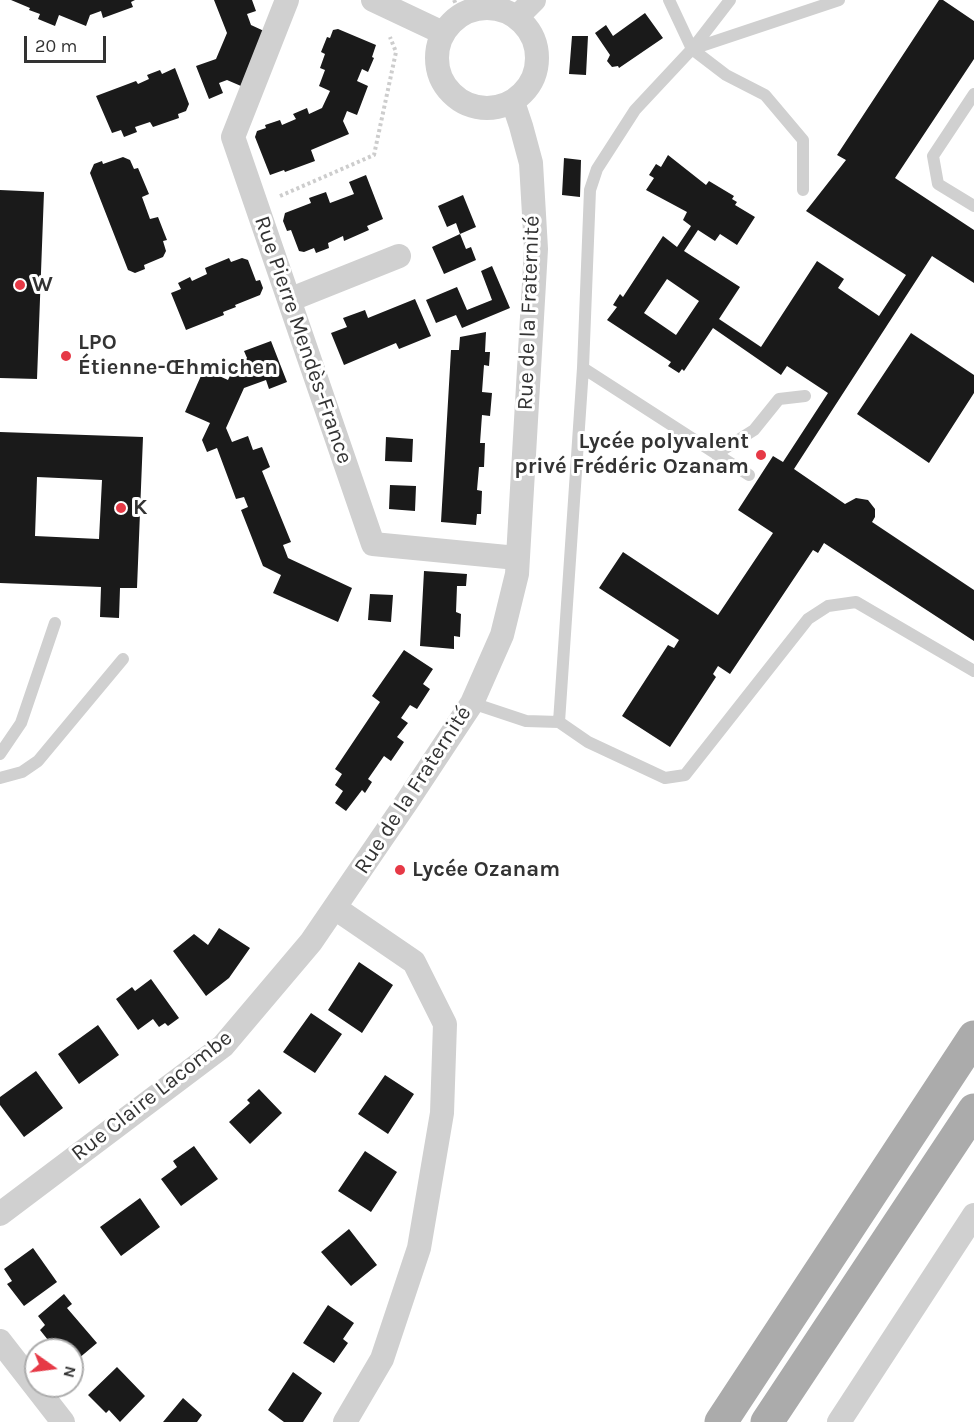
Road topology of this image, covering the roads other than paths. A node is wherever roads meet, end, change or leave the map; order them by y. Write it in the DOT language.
graph roads {
  1 [pos="287,0"];
  2 [pos="534,0"];
  3 [pos="669,0"];
  4 [pos="730,0"];
  5 [pos="839,0"];
  6 [pos="374,1"];
  7 [pos="458,8"];
  8 [pos="517,18"];
  9 [pos="443,33"];
  10 [pos="692,49"];
  11 [pos="974,94"];
  12 [pos="513,102"];
  13 [pos="803,190"];
  14 [pos="974,207"];
  15 [pos="399,256"];
  16 [pos="289,300"];
  17 [pos="583,368"];
  18 [pos="805,396"];
  19 [pos="716,454"];
  20 [pos="748,475"];
  21 [pos="517,558"];
  22 [pos="56,623"];
  23 [pos="123,659"];
  24 [pos="974,671"];
  25 [pos="472,703"];
  26 [pos="559,722"];
  27 [pos="0,754"];
  28 [pos="0,778"];
  29 [pos="335,908"];
  30 [pos="974,1037"];
  31 [pos="974,1110"];
  32 [pos="0,1214"];
  33 [pos="974,1215"];
  34 [pos="0,1341"];
  35 [pos="63,1422"];
  36 [pos="345,1422"];
  37 [pos="721,1422"];
  38 [pos="767,1422"];
  39 [pos="839,1422"];
  1 -- 16 [label="street, Rue Pierre Mendès-France"];
  2 -- 8 [label="street"];
  3 -- 10 [label="lane"];
  4 -- 10 [label="lane"];
  5 -- 10 [label="lane"];
  6 -- 9 [label="street"];
  7 -- 8 [label="street"];
  7 -- 9 [label="street"];
  8 -- 12 [label="street"];
  9 -- 12 [label="street"];
  10 -- 13 [label="lane"];
  10 -- 17 [label="lane"];
  11 -- 14 [label="lane"];
  12 -- 21 [label="street, Rue de la Fraternité"];
  15 -- 16 [label="street"];
  16 -- 21 [label="street, Rue Pierre Mendès-France"];
  17 -- 19 [label="lane"];
  17 -- 26 [label="lane"];
  18 -- 19 [label="lane"];
  19 -- 20 [label="lane"];
  21 -- 25 [label="street, Rue de la Fraternité"];
  22 -- 27 [label="lane"];
  23 -- 28 [label="lane"];
  24 -- 26 [label="lane"];
  25 -- 26 [label="lane"];
  25 -- 29 [label="street, Rue de la Fraternité"];
  29 -- 32 [label="street, Rue Claire Lacombe"];
  29 -- 36 [label="street"];
  30 -- 37 [label="main road"];
  31 -- 38 [label="main road"];
  33 -- 39 [label="street"];
  34 -- 35 [label="street"];
}
